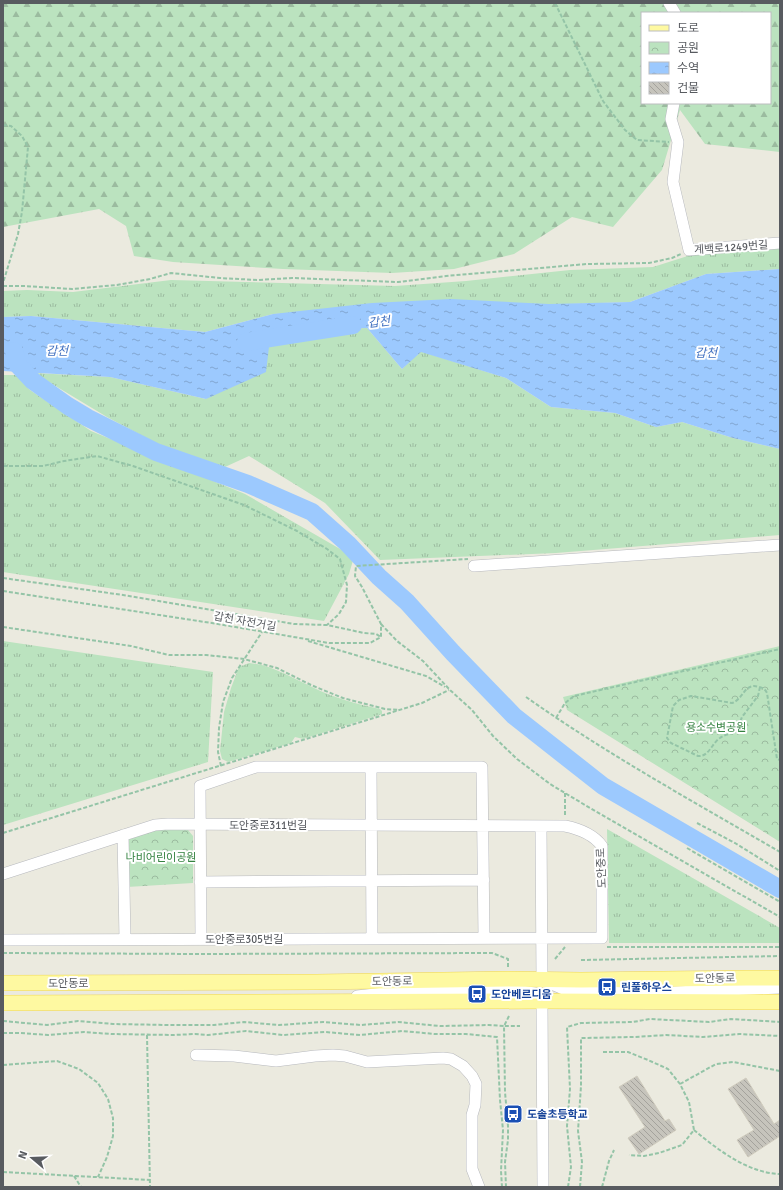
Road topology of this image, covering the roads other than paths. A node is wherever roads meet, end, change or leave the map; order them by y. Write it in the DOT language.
graph roads {
  1 [pos="670,3"];
  2 [pos="674,12"];
  3 [pos="674,104"];
  4 [pos="780,243"];
  5 [pos="780,545"];
  6 [pos="474,566"];
  7 [pos="371,767"];
  8 [pos="200,825"];
  9 [pos="371,825"];
  10 [pos="483,825"];
  11 [pos="541,826"];
  12 [pos="122,835"];
  13 [pos="3,874"];
  14 [pos="371,880"];
  15 [pos="484,880"];
  16 [pos="200,882"];
  17 [pos="484,938"];
  18 [pos="542,938"];
  19 [pos="125,939"];
  20 [pos="201,939"];
  21 [pos="372,939"];
  22 [pos="3,940"];
  23 [pos="780,978"];
  24 [pos="542,980"];
  25 [pos="3,983"];
  26 [pos="780,988"];
  27 [pos="542,1001"];
  28 [pos="780,1002"];
  29 [pos="3,1003"];
  30 [pos="196,1055"];
  31 [pos="479,1187"];
  32 [pos="543,1187"];
  1 -- 2 [label="street"];
  3 -- 4 [label="street, 계백로1249번길"];
  5 -- 6 [label="street"];
  7 -- 8 [label="street"];
  7 -- 9 [label="street"];
  7 -- 10 [label="street"];
  8 -- 9 [label="street, 도안중로311번길"];
  8 -- 12 [label="street, 도안중로311번길"];
  8 -- 16 [label="street"];
  9 -- 10 [label="street, 도안중로311번길"];
  9 -- 14 [label="street"];
  10 -- 11 [label="street, 도안중로311번길"];
  10 -- 15 [label="street"];
  11 -- 18 [label="street"];
  11 -- 18 [label="street, 도안중로"];
  12 -- 13 [label="street, 도안중로311번길"];
  12 -- 19 [label="street"];
  14 -- 15 [label="street"];
  14 -- 16 [label="street"];
  14 -- 21 [label="street"];
  15 -- 17 [label="street"];
  16 -- 20 [label="street"];
  17 -- 18 [label="street, 도안중로305번길"];
  17 -- 21 [label="street, 도안중로305번길"];
  18 -- 24 [label="street"];
  19 -- 20 [label="street, 도안중로305번길"];
  19 -- 22 [label="street, 도안중로305번길"];
  20 -- 21 [label="street, 도안중로305번길"];
  23 -- 24 [label="main road, 도안동로"];
  24 -- 25 [label="main road, 도안동로"];
  24 -- 26 [label="street"];
  24 -- 27 [label="main road"];
  27 -- 28 [label="main road, 도안동로"];
  27 -- 29 [label="main road, 도안동로"];
  27 -- 32 [label="street"];
  30 -- 31 [label="street"];
}
